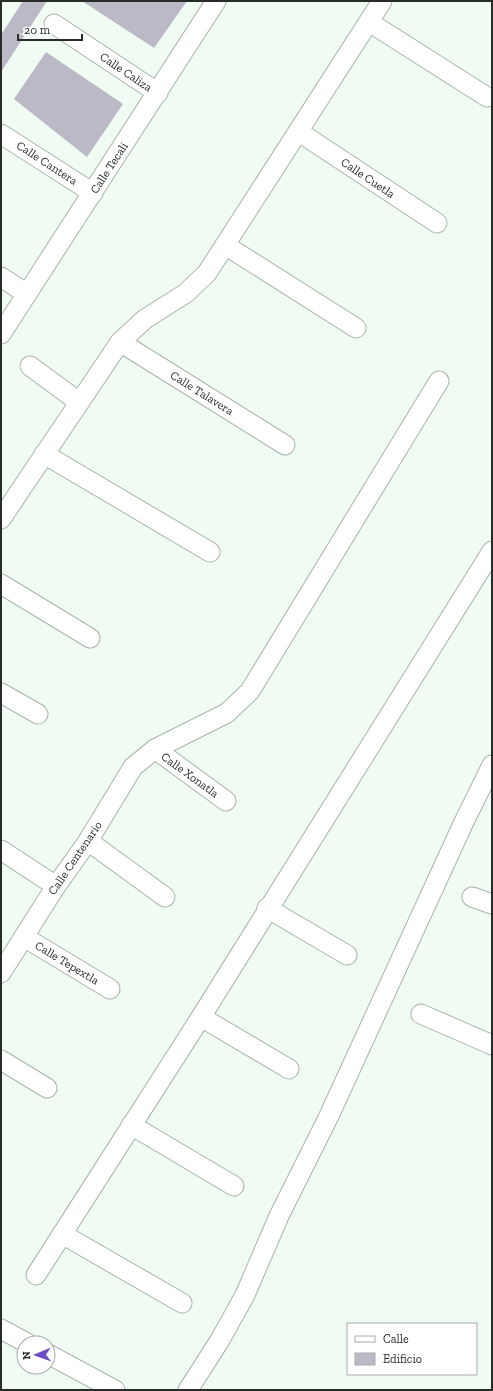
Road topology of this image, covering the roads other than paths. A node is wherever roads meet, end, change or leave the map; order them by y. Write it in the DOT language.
graph roads {
  1 [pos="216,1"];
  2 [pos="380,2"];
  3 [pos="369,22"];
  4 [pos="54,24"];
  5 [pos="158,93"];
  6 [pos="487,97"];
  7 [pos="299,132"];
  8 [pos="1,134"];
  9 [pos="93,193"];
  10 [pos="437,223"];
  11 [pos="226,244"];
  12 [pos="1,277"];
  13 [pos="27,294"];
  14 [pos="356,328"];
  15 [pos="1,334"];
  16 [pos="120,342"];
  17 [pos="30,366"];
  18 [pos="439,380"];
  19 [pos="79,402"];
  20 [pos="285,445"];
  21 [pos="44,454"];
  22 [pos="2,515"];
  23 [pos="492,551"];
  24 [pos="210,552"];
  25 [pos="1,584"];
  26 [pos="90,638"];
  27 [pos="1,693"];
  28 [pos="38,714"];
  29 [pos="155,749"];
  30 [pos="492,765"];
  31 [pos="226,801"];
  32 [pos="88,841"];
  33 [pos="1,850"];
  34 [pos="56,886"];
  35 [pos="472,896"];
  36 [pos="165,897"];
  37 [pos="492,904"];
  38 [pos="267,908"];
  39 [pos="24,937"];
  40 [pos="346,954"];
  41 [pos="1,972"];
  42 [pos="110,989"];
  43 [pos="421,1014"];
  44 [pos="201,1017"];
  45 [pos="492,1045"];
  46 [pos="1,1060"];
  47 [pos="289,1069"];
  48 [pos="47,1088"];
  49 [pos="131,1125"];
  50 [pos="234,1186"];
  51 [pos="62,1234"];
  52 [pos="36,1275"];
  53 [pos="182,1303"];
  54 [pos="1,1329"];
  55 [pos="16,1337"];
  56 [pos="56,1358"];
  57 [pos="114,1390"];
  58 [pos="188,1390"];
  1 -- 5 [label="street, Calle Tecali"];
  2 -- 3 [label="street"];
  3 -- 6 [label="street"];
  3 -- 7 [label="street"];
  4 -- 5 [label="street, Calle Caliza"];
  5 -- 9 [label="street, Calle Tecali"];
  7 -- 10 [label="street, Calle Cuetla"];
  7 -- 11 [label="street"];
  8 -- 9 [label="street, Calle Cantera"];
  9 -- 13 [label="street, Calle Tecali"];
  11 -- 14 [label="street"];
  11 -- 16 [label="street"];
  12 -- 13 [label="street"];
  13 -- 15 [label="street, Calle Tecali"];
  16 -- 19 [label="street"];
  16 -- 20 [label="street, Calle Talavera"];
  17 -- 19 [label="street"];
  18 -- 29 [label="street, Calle Centenario"];
  19 -- 21 [label="street"];
  21 -- 22 [label="street"];
  21 -- 24 [label="street"];
  23 -- 38 [label="street"];
  25 -- 26 [label="street"];
  27 -- 28 [label="street"];
  29 -- 31 [label="street, Calle Xonatla"];
  29 -- 32 [label="street, Calle Centenario"];
  30 -- 58 [label="street"];
  32 -- 34 [label="street, Calle Centenario"];
  32 -- 36 [label="street"];
  33 -- 34 [label="street"];
  34 -- 39 [label="street, Calle Centenario"];
  35 -- 37 [label="street"];
  38 -- 40 [label="street"];
  38 -- 44 [label="street"];
  39 -- 41 [label="street, Calle Centenario"];
  39 -- 42 [label="street, Calle Tepextla"];
  43 -- 45 [label="street"];
  44 -- 47 [label="street"];
  44 -- 49 [label="street"];
  46 -- 48 [label="street"];
  49 -- 50 [label="street"];
  49 -- 51 [label="street"];
  51 -- 52 [label="street"];
  51 -- 53 [label="street"];
  54 -- 55 [label="street"];
  56 -- 57 [label="street"];
}
